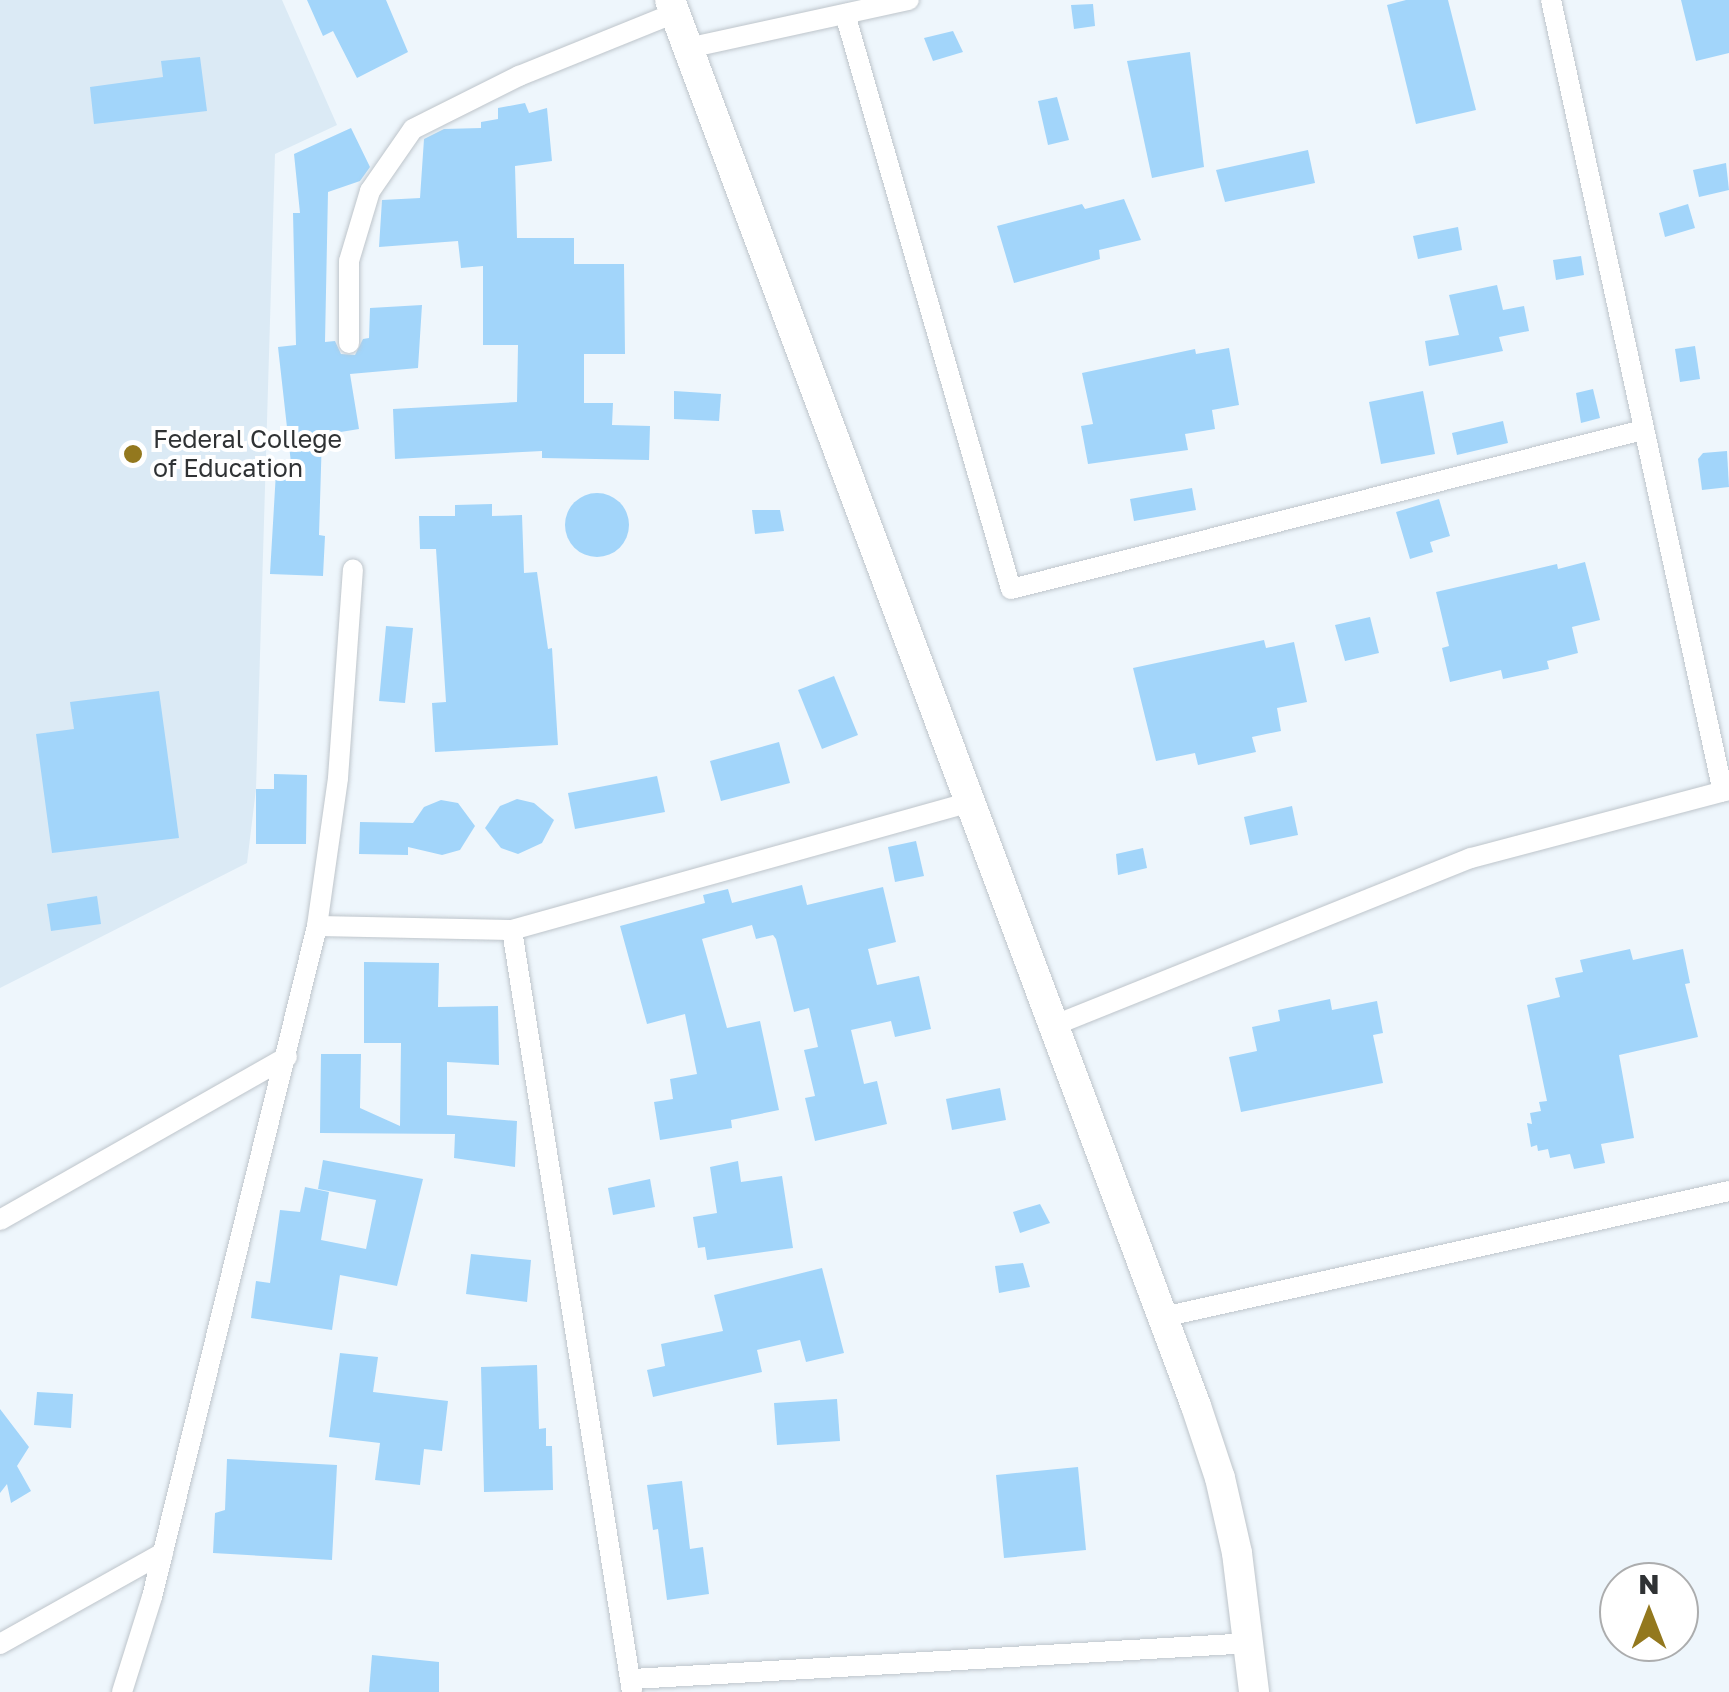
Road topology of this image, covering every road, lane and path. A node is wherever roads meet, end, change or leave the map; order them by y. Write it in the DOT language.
graph roads {
  1 [pos="909,0"];
  2 [pos="1550,0"];
  3 [pos="673,6"];
  4 [pos="845,14"];
  5 [pos="688,48"];
  6 [pos="349,343"];
  7 [pos="1644,430"];
  8 [pos="354,570"];
  9 [pos="1726,791"];
  10 [pos="970,802"];
  11 [pos="317,926"];
  12 [pos="512,930"];
  13 [pos="1055,1025"];
  14 [pos="287,1057"];
  15 [pos="1729,1192"];
  16 [pos="0,1220"];
  17 [pos="1163,1317"];
  18 [pos="163,1553"];
  19 [pos="1251,1642"];
  20 [pos="0,1644"];
  21 [pos="632,1686"];
  22 [pos="122,1692"];
  23 [pos="1254,1692"];
  1 -- 4 [label="street"];
  2 -- 7 [label="street"];
  3 -- 5 [label="main road"];
  3 -- 6 [label="street"];
  4 -- 5 [label="street"];
  4 -- 7 [label="street"];
  5 -- 10 [label="main road"];
  7 -- 9 [label="street"];
  8 -- 11 [label="street"];
  9 -- 13 [label="street"];
  10 -- 12 [label="street"];
  10 -- 13 [label="main road"];
  11 -- 12 [label="street"];
  11 -- 14 [label="street"];
  12 -- 21 [label="street"];
  13 -- 17 [label="main road"];
  14 -- 16 [label="street"];
  14 -- 18 [label="street"];
  15 -- 17 [label="street"];
  17 -- 19 [label="main road"];
  18 -- 20 [label="street"];
  18 -- 22 [label="street"];
  19 -- 21 [label="street"];
  19 -- 23 [label="main road"];
}
